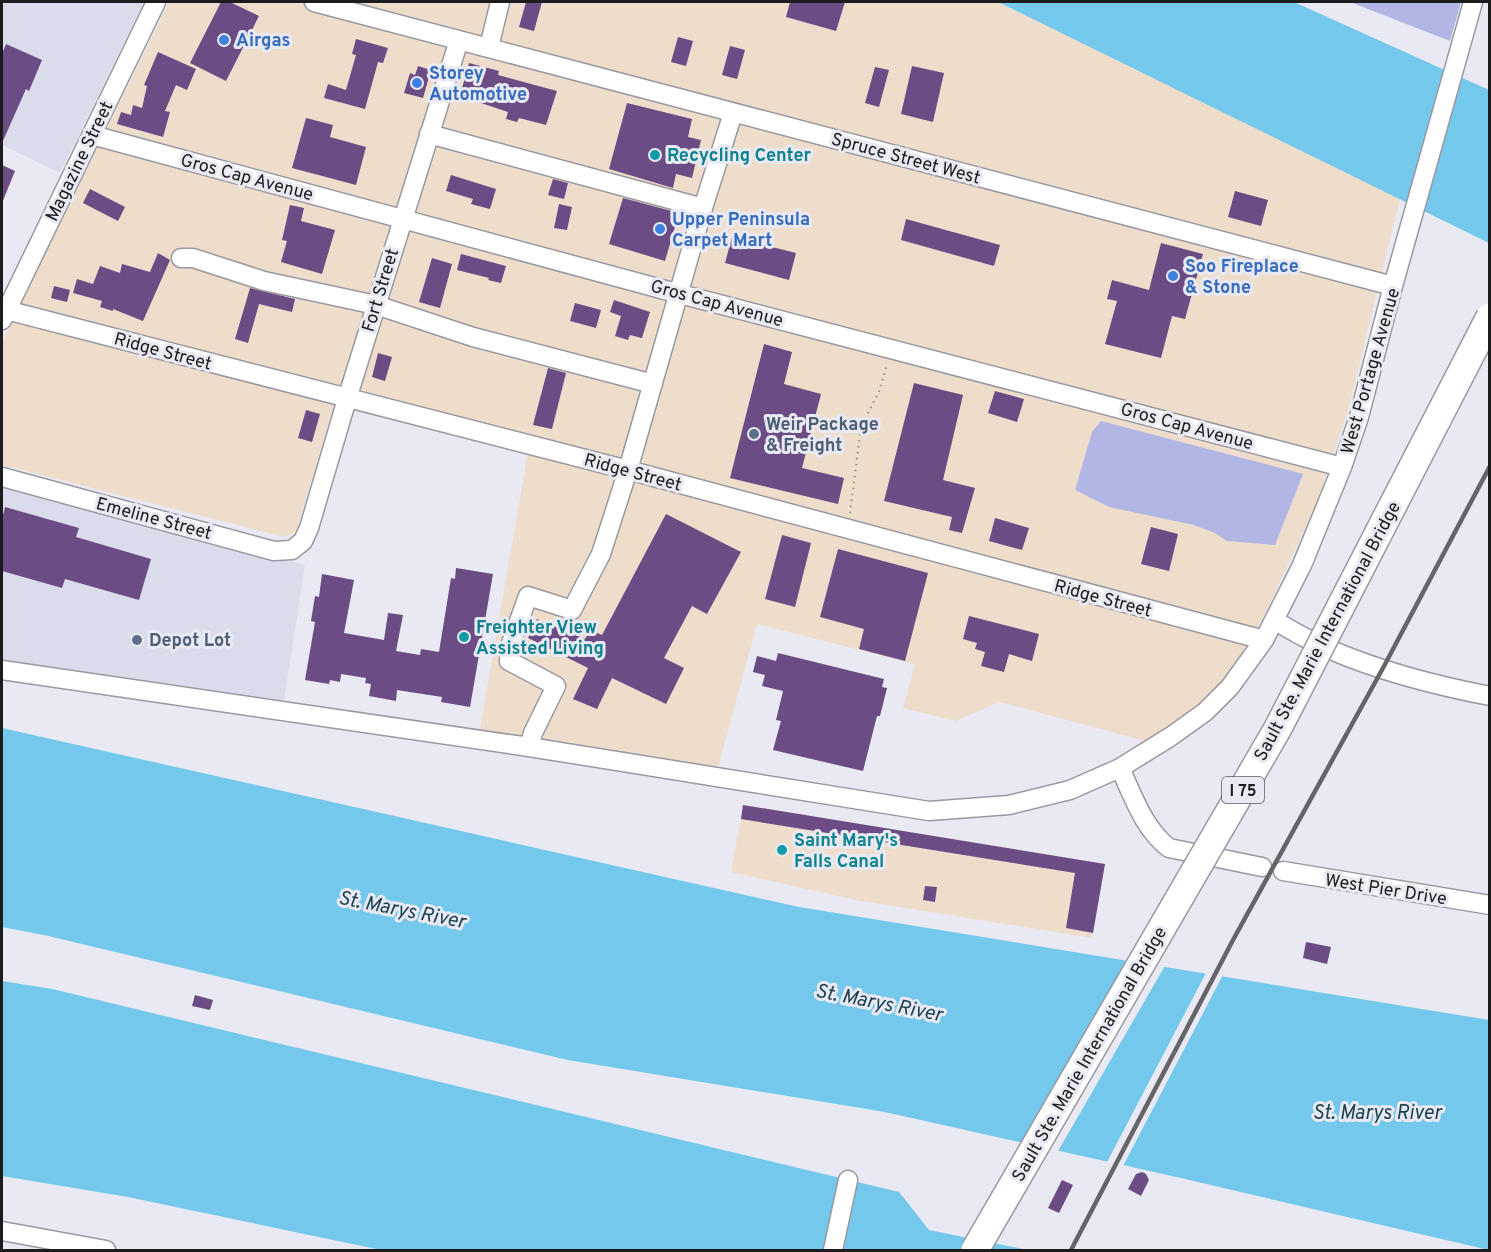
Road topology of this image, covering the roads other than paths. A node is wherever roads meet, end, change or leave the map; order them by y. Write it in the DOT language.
graph roads {
  1 [pos="156,2"];
  2 [pos="314,2"];
  3 [pos="500,2"];
  4 [pos="1473,2"];
  5 [pos="459,40"];
  6 [pos="489,47"];
  7 [pos="734,113"];
  8 [pos="429,134"];
  9 [pos="92,135"];
  10 [pos="703,208"];
  11 [pos="402,218"];
  12 [pos="181,258"];
  13 [pos="1394,286"];
  14 [pos="680,293"];
  15 [pos="376,305"];
  16 [pos="3,313"];
  17 [pos="1490,317"];
  18 [pos="653,384"];
  19 [pos="347,399"];
  20 [pos="1342,467"];
  21 [pos="628,470"];
  22 [pos="2,477"];
  23 [pos="303,541"];
  24 [pos="1274,620"];
  25 [pos="1264,640"];
  26 [pos="2,670"];
  27 [pos="1490,696"];
  28 [pos="529,747"];
  29 [pos="1120,768"];
  30 [pos="1262,867"];
  31 [pos="1283,872"];
  32 [pos="1490,905"];
  33 [pos="848,1180"];
  34 [pos="2,1231"];
  35 [pos="106,1251"];
  36 [pos="833,1251"];
  37 [pos="975,1251"];
  1 -- 9 [label="street, Magazine Street"];
  2 -- 5 [label="street, Spruce Street West"];
  3 -- 6 [label="street"];
  4 -- 13 [label="street, West Portage Avenue"];
  5 -- 6 [label="street, Spruce Street West"];
  5 -- 8 [label="street, Fort Street"];
  6 -- 7 [label="street, Spruce Street West"];
  7 -- 10 [label="street"];
  7 -- 13 [label="street, Spruce Street West"];
  8 -- 10 [label="street"];
  8 -- 11 [label="street, Fort Street"];
  9 -- 11 [label="street, Gros Cap Avenue"];
  9 -- 16 [label="street, Magazine Street"];
  10 -- 14 [label="street"];
  11 -- 14 [label="street, Gros Cap Avenue"];
  11 -- 15 [label="street, Fort Street"];
  12 -- 15 [label="street"];
  13 -- 20 [label="street, West Portage Avenue"];
  14 -- 18 [label="street"];
  14 -- 20 [label="street, Gros Cap Avenue"];
  15 -- 18 [label="street"];
  15 -- 19 [label="street, Fort Street"];
  16 -- 19 [label="street, Ridge Street"];
  17 -- 37 [label="highway, Sault Ste. Marie International Bridge / I 75, bridge"];
  18 -- 21 [label="street"];
  19 -- 21 [label="street, Ridge Street"];
  19 -- 23 [label="street, Fort Street"];
  20 -- 24 [label="street, West Portage Avenue"];
  21 -- 25 [label="street, Ridge Street"];
  21 -- 28 [label="street"];
  22 -- 23 [label="street, Emeline Street"];
  24 -- 25 [label="street, West Portage Avenue"];
  24 -- 27 [label="street"];
  25 -- 29 [label="street, West Portage Avenue"];
  26 -- 28 [label="street, West Portage Avenue"];
  28 -- 29 [label="street, West Portage Avenue"];
  29 -- 30 [label="street"];
  31 -- 32 [label="street, West Pier Drive"];
  33 -- 36 [label="street"];
  34 -- 35 [label="street"];
}
